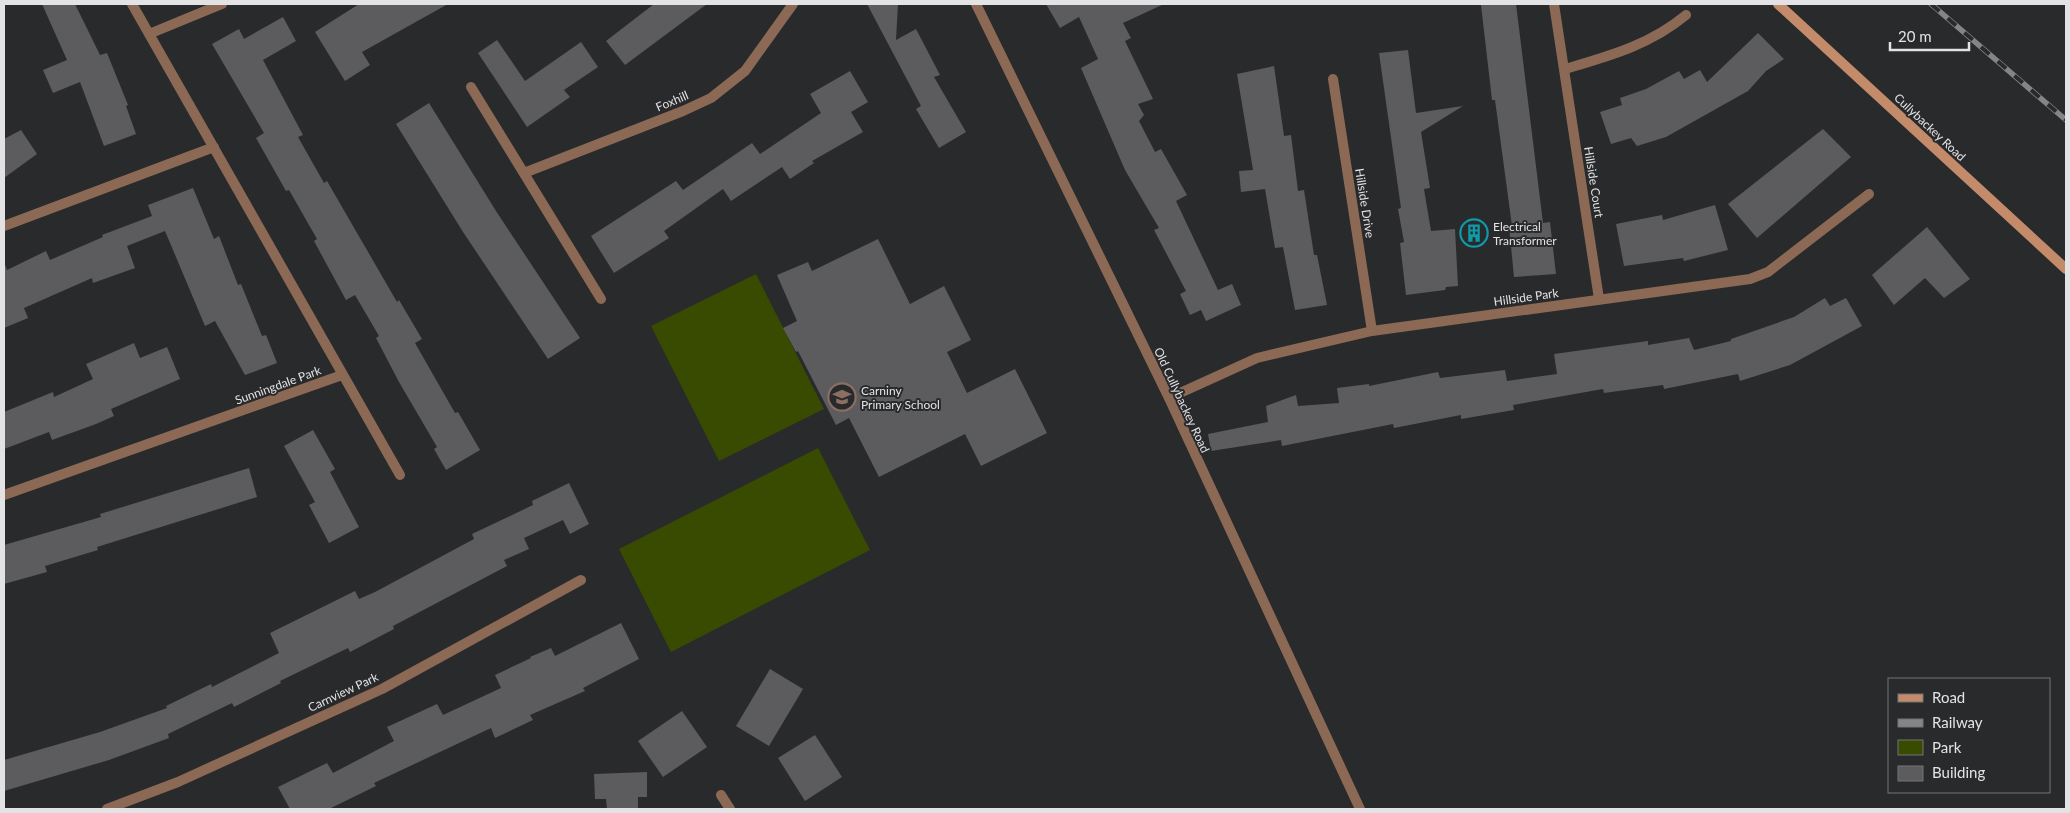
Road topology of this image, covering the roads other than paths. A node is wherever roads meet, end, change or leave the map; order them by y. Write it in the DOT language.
graph roads {
  1 [pos="132,4"];
  2 [pos="222,4"];
  3 [pos="793,4"];
  4 [pos="976,4"];
  5 [pos="1554,4"];
  6 [pos="1778,4"];
  7 [pos="1686,15"];
  8 [pos="149,34"];
  9 [pos="1564,69"];
  10 [pos="1333,79"];
  11 [pos="471,87"];
  12 [pos="214,147"];
  13 [pos="524,173"];
  14 [pos="1869,194"];
  15 [pos="4,226"];
  16 [pos="2066,269"];
  17 [pos="601,299"];
  18 [pos="1598,299"];
  19 [pos="1372,331"];
  20 [pos="342,375"];
  21 [pos="1169,398"];
  22 [pos="400,475"];
  23 [pos="4,495"];
  24 [pos="581,580"];
  25 [pos="721,795"];
  26 [pos="107,809"];
  27 [pos="730,809"];
  28 [pos="1360,809"];
  1 -- 8 [label="street, Sunningdale Park"];
  2 -- 8 [label="street"];
  3 -- 13 [label="street, Foxhill"];
  4 -- 21 [label="street, Old Cullybackey Road"];
  5 -- 9 [label="street, Hillside Court"];
  6 -- 16 [label="main road, Cullybackey Road"];
  7 -- 9 [label="street"];
  8 -- 12 [label="street, Sunningdale Park"];
  9 -- 18 [label="street, Hillside Court"];
  10 -- 19 [label="street, Hillside Drive"];
  11 -- 13 [label="street"];
  12 -- 15 [label="street"];
  12 -- 20 [label="street, Sunningdale Park"];
  13 -- 17 [label="street"];
  14 -- 18 [label="street, Hillside Park"];
  18 -- 19 [label="street, Hillside Park"];
  19 -- 21 [label="street, Hillside Park"];
  20 -- 22 [label="street"];
  20 -- 23 [label="street, Sunningdale Park"];
  21 -- 28 [label="street, Old Cullybackey Road"];
  24 -- 26 [label="street, Carnview Park"];
  25 -- 27 [label="street"];
}
